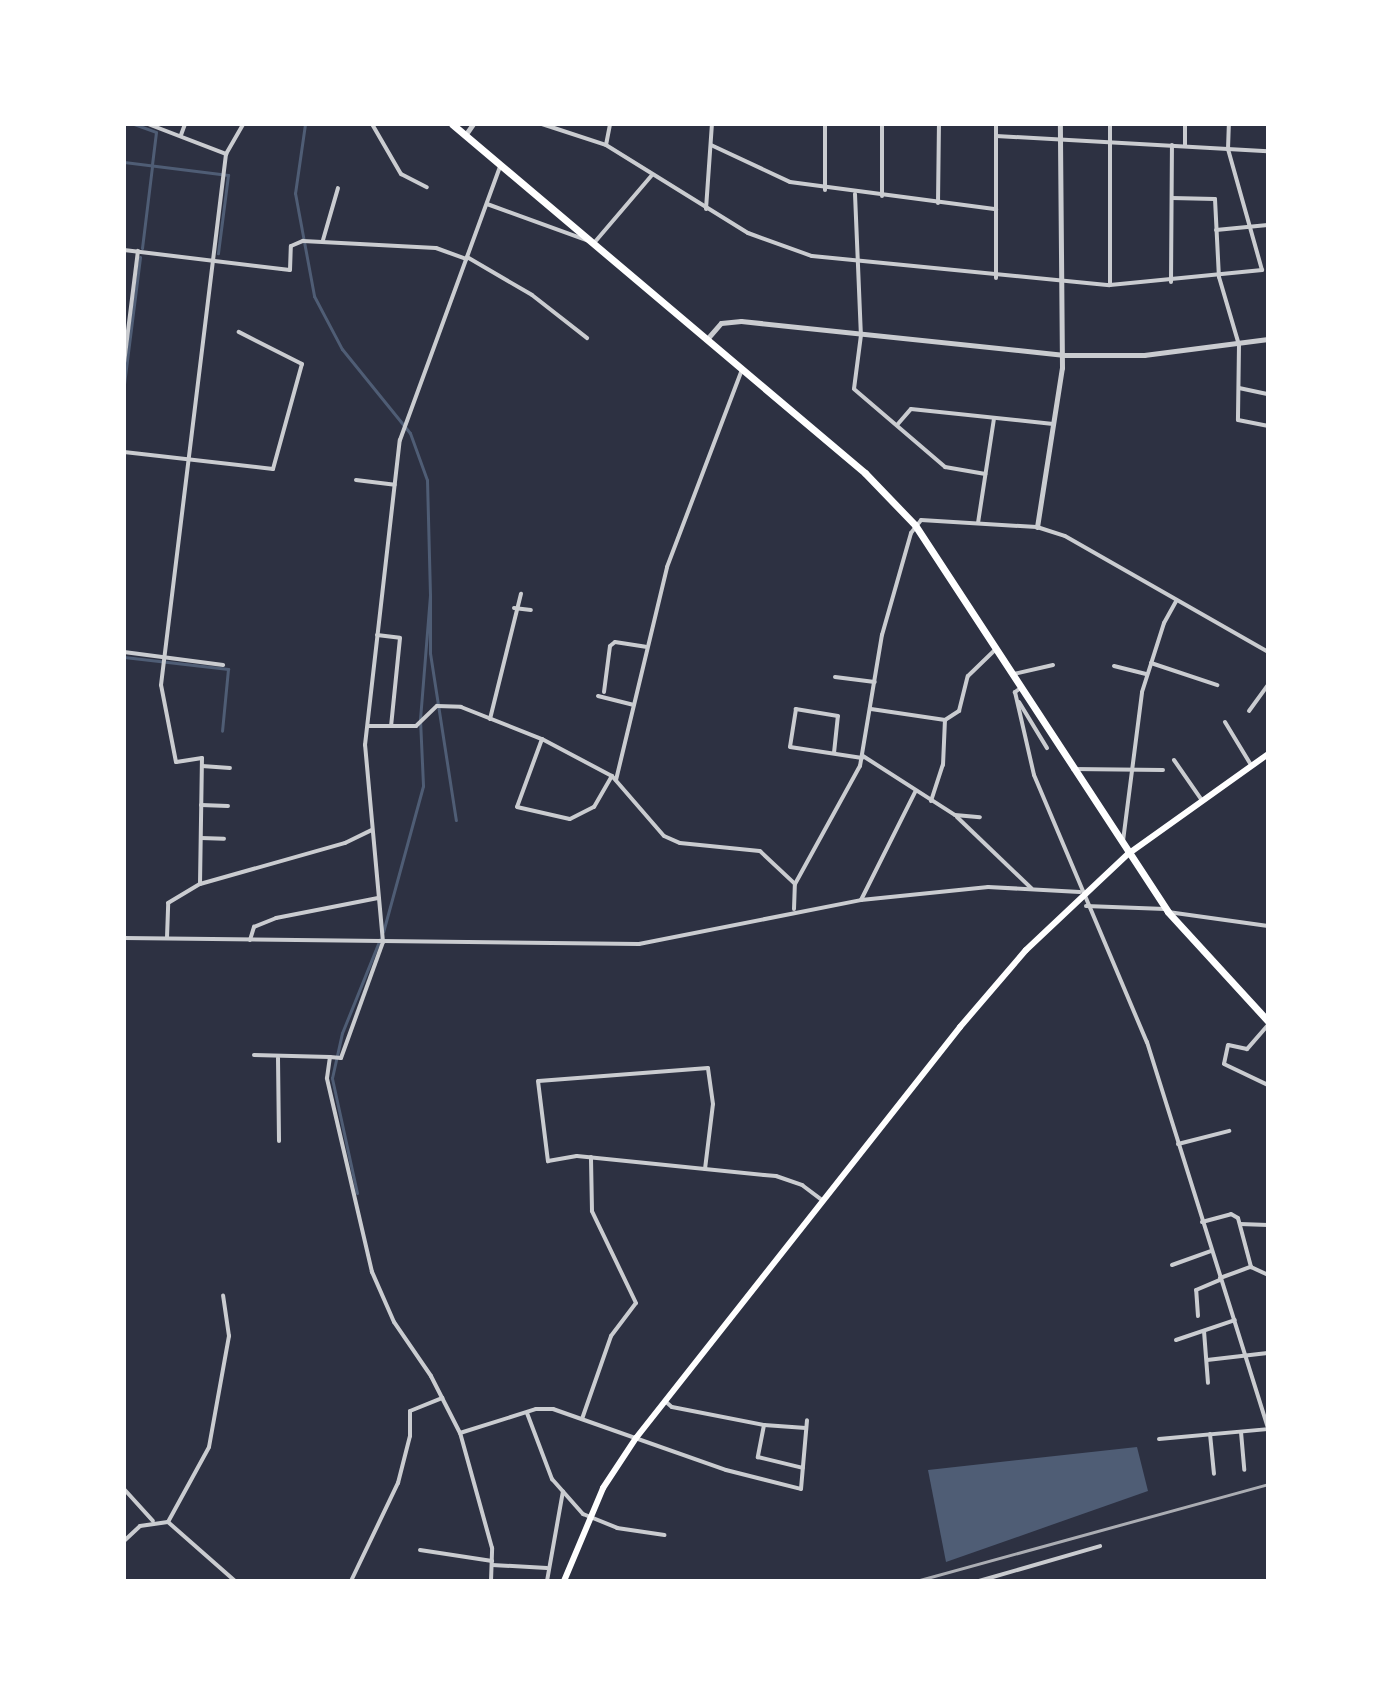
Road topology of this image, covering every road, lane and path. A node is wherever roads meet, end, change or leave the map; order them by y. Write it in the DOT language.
graph roads {
  1 [pos="148,124"];
  2 [pos="185,124"];
  3 [pos="243,124"];
  4 [pos="372,124"];
  5 [pos="452,124"];
  6 [pos="473,124"];
  7 [pos="542,124"];
  8 [pos="610,124"];
  9 [pos="712,124"];
  10 [pos="825,124"];
  11 [pos="882,124"];
  12 [pos="939,124"];
  13 [pos="996,124"];
  14 [pos="1060,124"];
  15 [pos="1110,124"];
  16 [pos="1185,124"];
  17 [pos="1229,124"];
  18 [pos="466,134"];
  19 [pos="181,135"];
  20 [pos="996,136"];
  21 [pos="1060,139"];
  22 [pos="1110,142"];
  23 [pos="606,145"];
  24 [pos="711,145"];
  25 [pos="1172,145"];
  26 [pos="1185,146"];
  27 [pos="1228,149"];
  28 [pos="1268,151"];
  29 [pos="226,154"];
  30 [pos="501,163"];
  31 [pos="652,175"];
  32 [pos="427,187"];
  33 [pos="338,188"];
  34 [pos="825,190"];
  35 [pos="855,194"];
  36 [pos="882,196"];
  37 [pos="1172,198"];
  38 [pos="938,203"];
  39 [pos="487,204"];
  40 [pos="706,209"];
  41 [pos="996,209"];
  42 [pos="1268,225"];
  43 [pos="1250,227"];
  44 [pos="1216,230"];
  45 [pos="323,240"];
  46 [pos="594,243"];
  47 [pos="124,250"];
  48 [pos="138,251"];
  49 [pos="467,258"];
  50 [pos="214,260"];
  51 [pos="858,263"];
  52 [pos="1219,277"];
  53 [pos="996,278"];
  54 [pos="1171,282"];
  55 [pos="1060,284"];
  56 [pos="1110,285"];
  57 [pos="239,332"];
  58 [pos="861,335"];
  59 [pos="587,338"];
  60 [pos="707,339"];
  61 [pos="1268,339"];
  62 [pos="1239,345"];
  63 [pos="1062,355"];
  64 [pos="124,363"];
  65 [pos="742,370"];
  66 [pos="1239,388"];
  67 [pos="1268,394"];
  68 [pos="994,418"];
  69 [pos="1053,424"];
  70 [pos="897,425"];
  71 [pos="1268,426"];
  72 [pos="124,452"];
  73 [pos="189,460"];
  74 [pos="985,474"];
  75 [pos="356,480"];
  76 [pos="395,485"];
  77 [pos="978,523"];
  78 [pos="915,525"];
  79 [pos="1037,527"];
  80 [pos="521,594"];
  81 [pos="1177,600"];
  82 [pos="514,608"];
  83 [pos="531,610"];
  84 [pos="377,635"];
  85 [pos="646,647"];
  86 [pos="996,648"];
  87 [pos="124,652"];
  88 [pos="1268,652"];
  89 [pos="164,657"];
  90 [pos="1151,663"];
  91 [pos="223,665"];
  92 [pos="1053,665"];
  93 [pos="1114,666"];
  94 [pos="1014,674"];
  95 [pos="1147,674"];
  96 [pos="835,677"];
  97 [pos="875,682"];
  98 [pos="1217,685"];
  99 [pos="1268,685"];
  100 [pos="1022,687"];
  101 [pos="604,692"];
  102 [pos="598,696"];
  103 [pos="1017,699"];
  104 [pos="633,705"];
  105 [pos="871,709"];
  106 [pos="1249,711"];
  107 [pos="490,719"];
  108 [pos="945,720"];
  109 [pos="1225,722"];
  110 [pos="367,726"];
  111 [pos="391,726"];
  112 [pos="542,739"];
  113 [pos="1047,748"];
  114 [pos="834,753"];
  115 [pos="1268,754"];
  116 [pos="862,757"];
  117 [pos="1174,760"];
  118 [pos="1251,765"];
  119 [pos="202,766"];
  120 [pos="230,768"];
  121 [pos="1133,768"];
  122 [pos="1072,770"];
  123 [pos="1163,770"];
  124 [pos="614,779"];
  125 [pos="915,792"];
  126 [pos="1201,799"];
  127 [pos="931,801"];
  128 [pos="201,805"];
  129 [pos="228,806"];
  130 [pos="955,815"];
  131 [pos="980,817"];
  132 [pos="372,830"];
  133 [pos="201,838"];
  134 [pos="224,839"];
  135 [pos="1123,846"];
  136 [pos="1128,854"];
  137 [pos="200,884"];
  138 [pos="795,884"];
  139 [pos="1032,888"];
  140 [pos="1081,894"];
  141 [pos="378,898"];
  142 [pos="861,900"];
  143 [pos="1086,906"];
  144 [pos="794,909"];
  145 [pos="1167,910"];
  146 [pos="1268,926"];
  147 [pos="124,938"];
  148 [pos="167,938"];
  149 [pos="250,940"];
  150 [pos="383,942"];
  151 [pos="1268,1023"];
  152 [pos="254,1055"];
  153 [pos="330,1057"];
  154 [pos="278,1058"];
  155 [pos="1268,1085"];
  156 [pos="1229,1131"];
  157 [pos="279,1141"];
  158 [pos="1178,1144"];
  159 [pos="591,1157"];
  160 [pos="705,1169"];
  161 [pos="823,1201"];
  162 [pos="1202,1222"];
  163 [pos="1240,1224"];
  164 [pos="1268,1225"];
  165 [pos="1211,1251"];
  166 [pos="1172,1265"];
  167 [pos="1251,1267"];
  168 [pos="1268,1275"];
  169 [pos="1220,1279"];
  170 [pos="223,1295"];
  171 [pos="1198,1316"];
  172 [pos="1235,1320"];
  173 [pos="1204,1331"];
  174 [pos="1176,1340"];
  175 [pos="1268,1353"];
  176 [pos="1248,1358"];
  177 [pos="1207,1360"];
  178 [pos="1208,1383"];
  179 [pos="442,1398"];
  180 [pos="665,1401"];
  181 [pos="527,1413"];
  182 [pos="582,1419"];
  183 [pos="807,1420"];
  184 [pos="764,1425"];
  185 [pos="806,1428"];
  186 [pos="1268,1429"];
  187 [pos="1241,1432"];
  188 [pos="460,1433"];
  189 [pos="1210,1434"];
  190 [pos="636,1438"];
  191 [pos="1159,1439"];
  192 [pos="803,1468"];
  193 [pos="1244,1470"];
  194 [pos="1214,1474"];
  195 [pos="124,1489"];
  196 [pos="563,1491"];
  197 [pos="588,1517"];
  198 [pos="153,1521"];
  199 [pos="168,1522"];
  200 [pos="664,1535"];
  201 [pos="124,1541"];
  202 [pos="1100,1546"];
  203 [pos="420,1550"];
  204 [pos="492,1563"];
  205 [pos="547,1568"];
  206 [pos="235,1581"];
  207 [pos="351,1581"];
  208 [pos="491,1581"];
  209 [pos="547,1581"];
  210 [pos="564,1581"];
  211 [pos="979,1581"];
  1 -- 19 [label="street"];
  2 -- 19 [label="street"];
  3 -- 29 [label="street"];
  4 -- 32 [label="street"];
  5 -- 18 [label="main road"];
  6 -- 18 [label="street"];
  7 -- 23 [label="street"];
  8 -- 23 [label="street"];
  9 -- 24 [label="street"];
  10 -- 34 [label="street"];
  11 -- 36 [label="street"];
  12 -- 38 [label="street"];
  13 -- 20 [label="street"];
  14 -- 21 [label="street"];
  15 -- 22 [label="street"];
  16 -- 26 [label="street"];
  17 -- 27 [label="street"];
  18 -- 30 [label="main road"];
  19 -- 29 [label="street"];
  20 -- 21 [label="street"];
  20 -- 41 [label="street"];
  21 -- 22 [label="street"];
  21 -- 55 [label="street"];
  22 -- 25 [label="street"];
  22 -- 56 [label="street"];
  23 -- 31 [label="street"];
  24 -- 34 [label="street"];
  24 -- 40 [label="street"];
  25 -- 26 [label="street"];
  25 -- 37 [label="street"];
  26 -- 27 [label="street"];
  27 -- 28 [label="street"];
  27 -- 43 [label="street"];
  29 -- 50 [label="street"];
  30 -- 39 [label="street"];
  30 -- 46 [label="main road"];
  31 -- 40 [label="street"];
  31 -- 46 [label="street"];
  33 -- 45 [label="street"];
  34 -- 35 [label="street"];
  35 -- 36 [label="street"];
  35 -- 51 [label="street"];
  36 -- 38 [label="street"];
  37 -- 44 [label="street"];
  37 -- 54 [label="street"];
  38 -- 41 [label="street"];
  39 -- 46 [label="street"];
  39 -- 49 [label="street"];
  40 -- 51 [label="street"];
  41 -- 53 [label="street"];
  42 -- 43 [label="street"];
  43 -- 44 [label="street"];
  43 -- 52 [label="street"];
  44 -- 52 [label="street"];
  45 -- 49 [label="street"];
  45 -- 50 [label="street"];
  46 -- 60 [label="main road"];
  47 -- 48 [label="street"];
  48 -- 50 [label="street"];
  48 -- 64 [label="street"];
  49 -- 59 [label="street"];
  49 -- 76 [label="street"];
  50 -- 73 [label="street"];
  51 -- 53 [label="street"];
  51 -- 58 [label="street"];
  52 -- 54 [label="street"];
  52 -- 62 [label="street"];
  53 -- 55 [label="street"];
  54 -- 56 [label="street"];
  55 -- 56 [label="street"];
  55 -- 63 [label="street"];
  57 -- 73 [label="street"];
  58 -- 60 [label="street"];
  58 -- 63 [label="street"];
  58 -- 70 [label="street"];
  60 -- 65 [label="main road"];
  61 -- 62 [label="street"];
  62 -- 63 [label="street"];
  62 -- 66 [label="street"];
  63 -- 69 [label="street"];
  65 -- 78 [label="main road"];
  65 -- 85 [label="street"];
  66 -- 67 [label="street"];
  66 -- 71 [label="street"];
  68 -- 69 [label="street"];
  68 -- 70 [label="street"];
  68 -- 74 [label="street"];
  69 -- 79 [label="street"];
  70 -- 74 [label="street"];
  72 -- 73 [label="street"];
  73 -- 89 [label="street"];
  74 -- 77 [label="street"];
  75 -- 76 [label="street"];
  76 -- 84 [label="street"];
  77 -- 78 [label="street"];
  77 -- 79 [label="street"];
  78 -- 86 [label="main road"];
  78 -- 97 [label="street"];
  79 -- 81 [label="street"];
  80 -- 82 [label="street"];
  81 -- 88 [label="street"];
  81 -- 90 [label="street"];
  82 -- 83 [label="street"];
  82 -- 107 [label="street"];
  84 -- 110 [label="street"];
  84 -- 111 [label="street"];
  85 -- 101 [label="street"];
  85 -- 104 [label="street"];
  86 -- 94 [label="main road"];
  86 -- 108 [label="street"];
  87 -- 89 [label="street"];
  89 -- 91 [label="street"];
  89 -- 119 [label="street"];
  90 -- 95 [label="street"];
  90 -- 98 [label="street"];
  92 -- 94 [label="street"];
  93 -- 95 [label="street"];
  94 -- 100 [label="main road"];
  95 -- 121 [label="street"];
  96 -- 97 [label="street"];
  97 -- 105 [label="street"];
  99 -- 106 [label="street"];
  100 -- 103 [label="street"];
  100 -- 122 [label="main road"];
  102 -- 104 [label="street"];
  103 -- 113 [label="street"];
  103 -- 140 [label="street"];
  104 -- 124 [label="street"];
  105 -- 108 [label="street"];
  105 -- 116 [label="street"];
  107 -- 111 [label="street"];
  107 -- 112 [label="street"];
  108 -- 127 [label="street"];
  109 -- 118 [label="street"];
  110 -- 111 [label="street"];
  110 -- 132 [label="street"];
  112 -- 124 [label="street"];
  112 -- 124 [label="street"];
  114 -- 114 [label="street"];
  114 -- 116 [label="street"];
  115 -- 118 [label="main road"];
  116 -- 125 [label="street"];
  116 -- 138 [label="street"];
  117 -- 126 [label="street"];
  118 -- 126 [label="main road"];
  119 -- 120 [label="street"];
  119 -- 128 [label="street"];
  121 -- 122 [label="street"];
  121 -- 123 [label="street"];
  121 -- 135 [label="street"];
  122 -- 135 [label="main road"];
  124 -- 138 [label="street"];
  125 -- 127 [label="street"];
  125 -- 142 [label="street"];
  126 -- 136 [label="main road"];
  127 -- 130 [label="street"];
  128 -- 129 [label="street"];
  128 -- 133 [label="street"];
  130 -- 131 [label="street"];
  130 -- 139 [label="street"];
  132 -- 137 [label="street"];
  132 -- 141 [label="street"];
  133 -- 134 [label="street"];
  133 -- 137 [label="street"];
  135 -- 136 [label="main road"];
  136 -- 140 [label="main road"];
  136 -- 145 [label="main road"];
  137 -- 148 [label="street"];
  138 -- 144 [label="street"];
  139 -- 140 [label="street"];
  139 -- 142 [label="street"];
  140 -- 143 [label="street"];
  140 -- 161 [label="main road"];
  141 -- 149 [label="street"];
  141 -- 150 [label="street"];
  142 -- 144 [label="street"];
  143 -- 145 [label="street"];
  143 -- 158 [label="street"];
  144 -- 150 [label="street"];
  145 -- 146 [label="street"];
  145 -- 151 [label="main road"];
  147 -- 148 [label="street"];
  148 -- 149 [label="street"];
  149 -- 150 [label="street"];
  150 -- 153 [label="street"];
  151 -- 155 [label="street"];
  152 -- 154 [label="street"];
  153 -- 154 [label="street"];
  153 -- 179 [label="street"];
  154 -- 157 [label="street"];
  156 -- 158 [label="street"];
  158 -- 162 [label="street"];
  159 -- 160 [label="street"];
  159 -- 160 [label="street"];
  159 -- 182 [label="street"];
  160 -- 161 [label="street"];
  161 -- 180 [label="main road"];
  162 -- 163 [label="street"];
  162 -- 165 [label="street"];
  163 -- 164 [label="street"];
  163 -- 167 [label="street"];
  165 -- 166 [label="street"];
  165 -- 169 [label="street"];
  167 -- 168 [label="street"];
  167 -- 169 [label="street"];
  169 -- 171 [label="street"];
  169 -- 172 [label="street"];
  170 -- 199 [label="street"];
  172 -- 173 [label="street"];
  172 -- 176 [label="street"];
  173 -- 174 [label="street"];
  173 -- 177 [label="street"];
  175 -- 176 [label="street"];
  176 -- 177 [label="street"];
  176 -- 186 [label="street"];
  177 -- 178 [label="street"];
  179 -- 188 [label="street"];
  179 -- 207 [label="street"];
  180 -- 184 [label="street"];
  180 -- 190 [label="main road"];
  181 -- 182 [label="street"];
  181 -- 188 [label="street"];
  181 -- 196 [label="street"];
  182 -- 190 [label="street"];
  183 -- 185 [label="street"];
  184 -- 185 [label="street"];
  184 -- 192 [label="street"];
  185 -- 192 [label="street"];
  186 -- 187 [label="street"];
  187 -- 189 [label="street"];
  187 -- 193 [label="street"];
  188 -- 204 [label="street"];
  189 -- 191 [label="street"];
  189 -- 194 [label="street"];
  190 -- 192 [label="street"];
  190 -- 197 [label="main road"];
  195 -- 198 [label="street"];
  196 -- 197 [label="street"];
  196 -- 205 [label="street"];
  197 -- 200 [label="street"];
  197 -- 210 [label="main road"];
  198 -- 199 [label="street"];
  198 -- 201 [label="street"];
  199 -- 206 [label="street"];
  202 -- 211 [label="street"];
  203 -- 204 [label="street"];
  204 -- 205 [label="street"];
  204 -- 208 [label="street"];
  205 -- 209 [label="street"];
}
